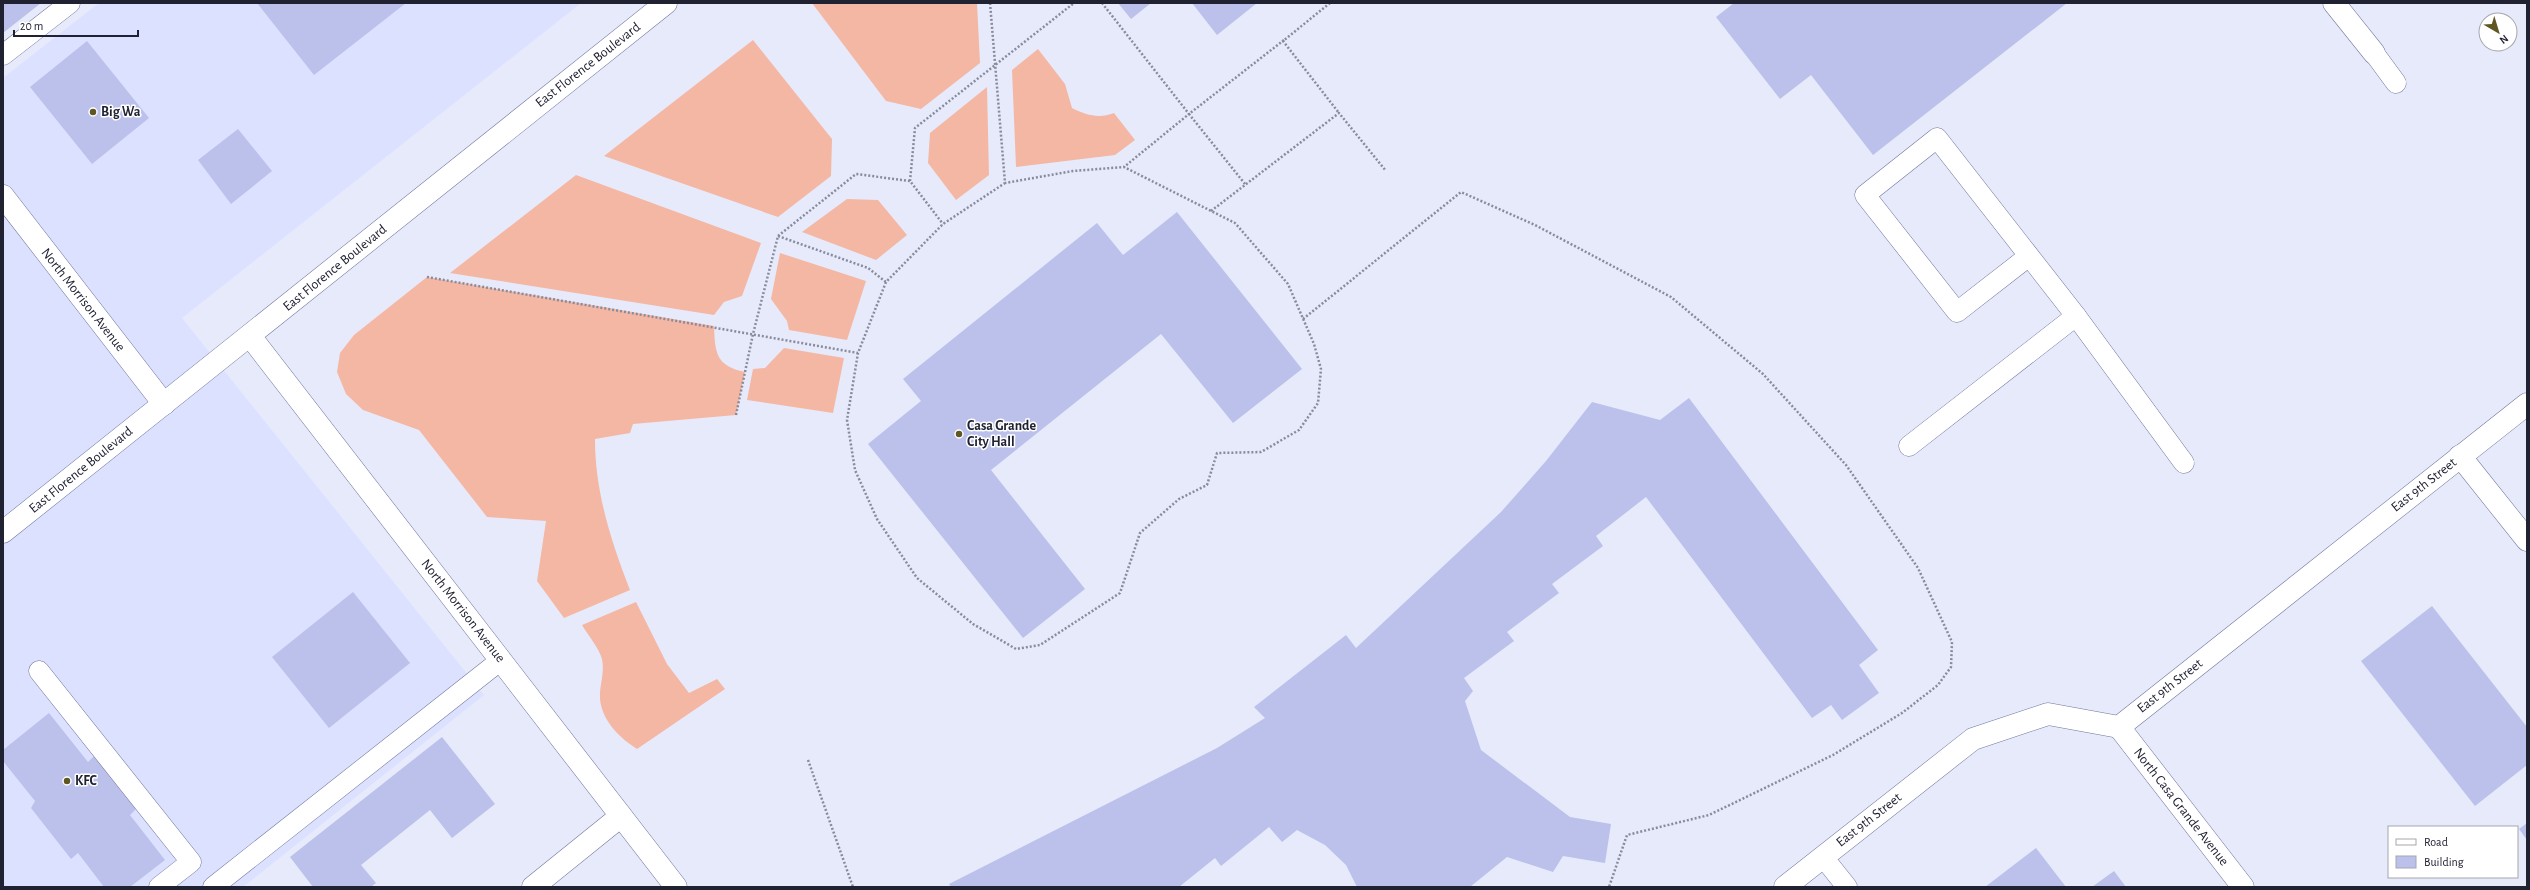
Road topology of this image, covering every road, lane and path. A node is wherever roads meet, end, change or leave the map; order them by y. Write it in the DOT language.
graph roads {
  1 [pos="70,3"];
  2 [pos="666,3"];
  3 [pos="990,3"];
  4 [pos="1074,3"];
  5 [pos="1102,3"];
  6 [pos="1330,3"];
  7 [pos="2334,3"];
  8 [pos="1284,40"];
  9 [pos="2374,53"];
  10 [pos="3,56"];
  11 [pos="994,66"];
  12 [pos="2396,83"];
  13 [pos="1339,113"];
  14 [pos="1189,114"];
  15 [pos="1124,167"];
  16 [pos="1386,171"];
  17 [pos="910,181"];
  18 [pos="1005,183"];
  19 [pos="1245,184"];
  20 [pos="3,196"];
  21 [pos="1211,211"];
  22 [pos="943,224"];
  23 [pos="778,236"];
  24 [pos="2029,256"];
  25 [pos="427,277"];
  26 [pos="886,282"];
  27 [pos="2076,316"];
  28 [pos="1303,319"];
  29 [pos="753,334"];
  30 [pos="250,336"];
  31 [pos="858,353"];
  32 [pos="164,404"];
  33 [pos="2527,404"];
  34 [pos="736,415"];
  35 [pos="1909,446"];
  36 [pos="2460,456"];
  37 [pos="2184,462"];
  38 [pos="3,532"];
  39 [pos="2527,540"];
  40 [pos="501,660"];
  41 [pos="39,671"];
  42 [pos="2119,727"];
  43 [pos="808,760"];
  44 [pos="621,816"];
  45 [pos="1823,857"];
  46 [pos="159,887"];
  47 [pos="213,887"];
  48 [pos="533,887"];
  49 [pos="676,887"];
  50 [pos="853,887"];
  51 [pos="1609,887"];
  52 [pos="1785,887"];
  53 [pos="1847,887"];
  54 [pos="2243,887"];
  1 -- 10 [label="lane"];
  2 -- 30 [label="street, East Florence Boulevard"];
  3 -- 11 [label="path"];
  4 -- 11 [label="path"];
  5 -- 14 [label="path"];
  6 -- 8 [label="path"];
  7 -- 9 [label="street"];
  8 -- 13 [label="path"];
  8 -- 14 [label="path"];
  9 -- 12 [label="lane"];
  11 -- 17 [label="path"];
  11 -- 18 [label="path"];
  13 -- 16 [label="path"];
  13 -- 19 [label="path"];
  14 -- 15 [label="path"];
  14 -- 19 [label="path"];
  15 -- 18 [label="path"];
  15 -- 21 [label="path"];
  17 -- 22 [label="path"];
  17 -- 23 [label="path"];
  18 -- 22 [label="path"];
  19 -- 21 [label="path"];
  20 -- 32 [label="street, North Morrison Avenue"];
  21 -- 28 [label="path"];
  22 -- 26 [label="path"];
  23 -- 26 [label="path"];
  23 -- 29 [label="path"];
  24 -- 24 [label="lane"];
  24 -- 27 [label="lane"];
  25 -- 29 [label="path"];
  26 -- 31 [label="path"];
  27 -- 35 [label="lane"];
  27 -- 37 [label="lane"];
  28 -- 31 [label="path"];
  28 -- 51 [label="path"];
  29 -- 31 [label="path"];
  29 -- 34 [label="path"];
  30 -- 32 [label="street, East Florence Boulevard"];
  30 -- 40 [label="street, North Morrison Avenue"];
  32 -- 38 [label="street, East Florence Boulevard"];
  33 -- 36 [label="street, East 9th Street"];
  36 -- 39 [label="street"];
  36 -- 42 [label="street, East 9th Street"];
  40 -- 44 [label="street, North Morrison Avenue"];
  40 -- 47 [label="lane"];
  41 -- 46 [label="lane"];
  42 -- 45 [label="street, East 9th Street"];
  42 -- 54 [label="street, North Casa Grande Avenue"];
  43 -- 50 [label="path"];
  44 -- 48 [label="street"];
  44 -- 49 [label="street, North Morrison Avenue"];
  45 -- 52 [label="street, East 9th Street"];
  45 -- 53 [label="lane"];
}
